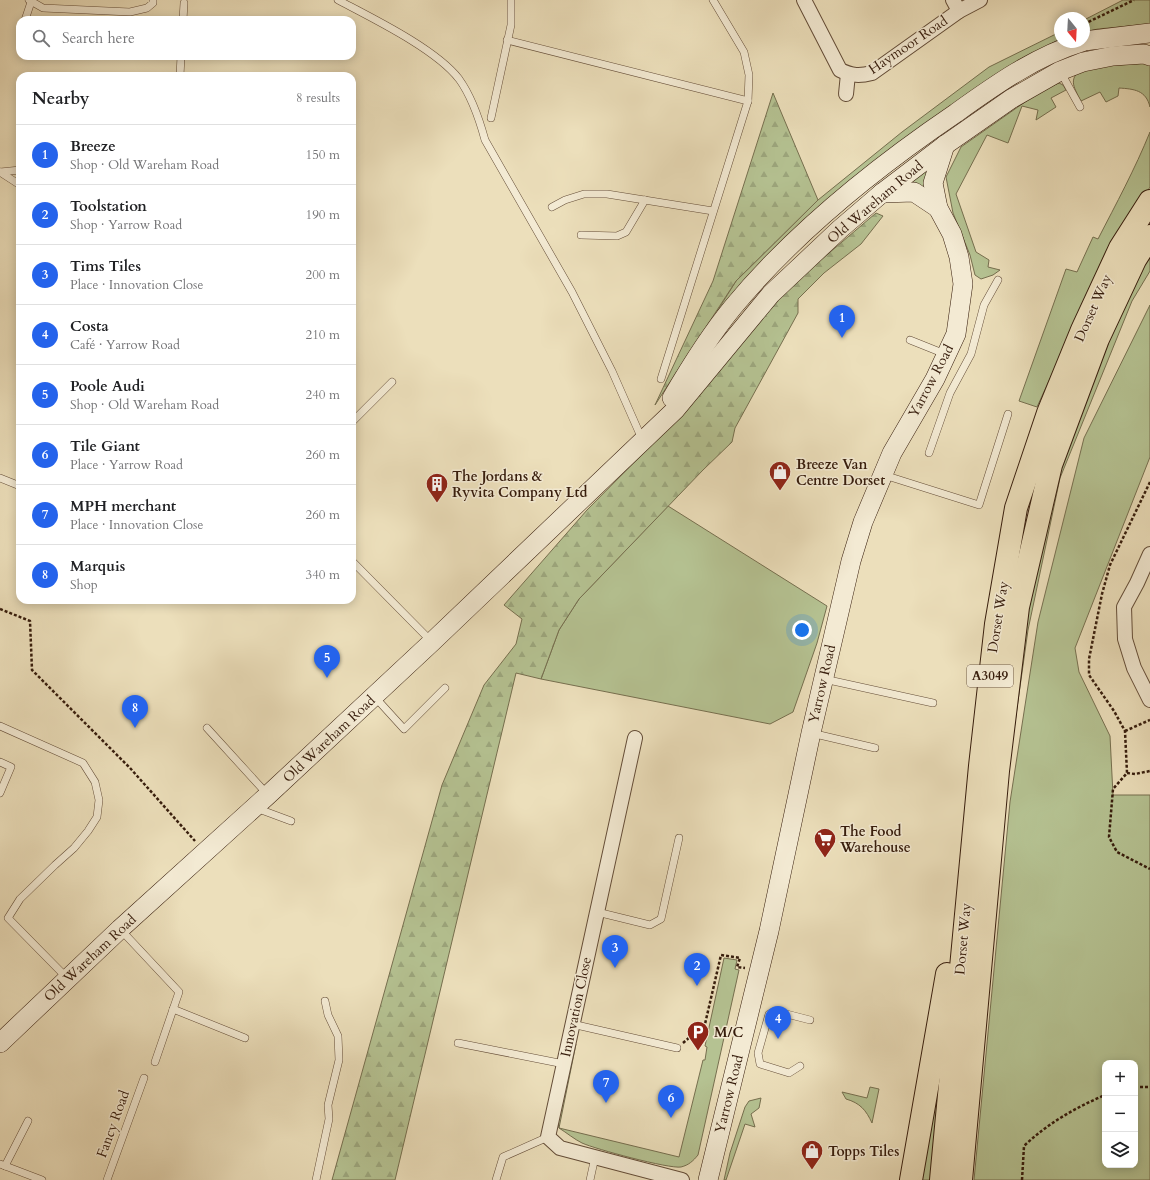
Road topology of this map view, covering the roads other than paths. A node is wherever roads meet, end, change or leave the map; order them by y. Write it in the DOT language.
graph roads {
  1 [pos="153,0"];
  2 [pos="338,0"];
  3 [pos="511,0"];
  4 [pos="713,0"];
  5 [pos="804,0"];
  6 [pos="980,0"];
  7 [pos="30,1"];
  8 [pos="184,3"];
  9 [pos="956,6"];
  10 [pos="26,16"];
  11 [pos="183,16"];
  12 [pos="1150,33"];
  13 [pos="507,40"];
  14 [pos="1090,41"];
  15 [pos="1062,48"];
  16 [pos="1150,56"];
  17 [pos="181,60"];
  18 [pos="1060,71"];
  19 [pos="180,72"];
  20 [pos="848,74"];
  21 [pos="846,94"];
  22 [pos="748,101"];
  23 [pos="1080,107"];
  24 [pos="491,118"];
  25 [pos="945,145"];
  26 [pos="16,170"];
  27 [pos="0,172"];
  28 [pos="16,182"];
  29 [pos="882,193"];
  30 [pos="645,200"];
  31 [pos="1150,201"];
  32 [pos="552,207"];
  33 [pos="938,208"];
  34 [pos="713,211"];
  35 [pos="582,235"];
  36 [pos="1150,236"];
  37 [pos="998,280"];
  38 [pos="910,340"];
  39 [pos="947,355"];
  40 [pos="661,379"];
  41 [pos="392,382"];
  42 [pos="1008,414"];
  43 [pos="356,418"];
  44 [pos="648,436"];
  45 [pos="929,453"];
  46 [pos="883,475"];
  47 [pos="0,478"];
  48 [pos="16,484"];
  49 [pos="1150,556"];
  50 [pos="356,565"];
  51 [pos="999,603"];
  52 [pos="432,642"];
  53 [pos="824,679"];
  54 [pos="445,688"];
  55 [pos="374,696"];
  56 [pos="1150,700"];
  57 [pos="933,703"];
  58 [pos="0,726"];
  59 [pos="207,728"];
  60 [pos="811,733"];
  61 [pos="635,738"];
  62 [pos="876,748"];
  63 [pos="0,762"];
  64 [pos="0,793"];
  65 [pos="261,801"];
  66 [pos="291,821"];
  67 [pos="679,838"];
  68 [pos="597,912"];
  69 [pos="0,915"];
  70 [pos="8,918"];
  71 [pos="120,929"];
  72 [pos="67,978"];
  73 [pos="325,1001"];
  74 [pos="173,1009"];
  75 [pos="810,1020"];
  76 [pos="572,1024"];
  77 [pos="245,1038"];
  78 [pos="0,1043"];
  79 [pos="458,1043"];
  80 [pos="678,1048"];
  81 [pos="155,1062"];
  82 [pos="564,1064"];
  83 [pos="800,1066"];
  84 [pos="144,1078"];
  85 [pos="28,1121"];
  86 [pos="548,1137"];
  87 [pos="595,1157"];
  88 [pos="3,1165"];
  89 [pos="23,1177"];
  90 [pos="42,1180"];
  91 [pos="107,1180"];
  92 [pos="316,1180"];
  93 [pos="496,1180"];
  94 [pos="590,1180"];
  95 [pos="682,1180"];
  96 [pos="708,1180"];
  97 [pos="911,1180"];
  98 [pos="941,1180"];
  99 [pos="961,1180"];
  1 -- 7 [label="lane"];
  2 -- 44 [label="lane"];
  3 -- 13 [label="lane"];
  4 -- 22 [label="lane"];
  5 -- 20 [label="street, Haymoor Road"];
  6 -- 9 [label="street, Haymoor Road"];
  7 -- 10 [label="lane"];
  8 -- 11 [label="lane"];
  9 -- 20 [label="street, Haymoor Road"];
  12 -- 14 [label="street, Old Wareham Road"];
  13 -- 22 [label="lane"];
  13 -- 24 [label="lane"];
  15 -- 44 [label="street, Old Wareham Road"];
  16 -- 18 [label="street, Old Wareham Road"];
  17 -- 19 [label="lane"];
  18 -- 23 [label="lane"];
  18 -- 25 [label="street, Old Wareham Road"];
  20 -- 21 [label="street"];
  22 -- 34 [label="lane"];
  25 -- 29 [label="street, Old Wareham Road"];
  25 -- 33 [label="street, Yarrow Road"];
  26 -- 27 [label="lane"];
  27 -- 28 [label="lane"];
  29 -- 33 [label="street, Yarrow Road"];
  29 -- 44 [label="street, Old Wareham Road"];
  30 -- 32 [label="lane"];
  30 -- 34 [label="lane"];
  30 -- 35 [label="lane"];
  31 -- 51 [label="highway, Dorset Way / A3049"];
  33 -- 39 [label="street, Yarrow Road"];
  34 -- 40 [label="lane"];
  36 -- 99 [label="highway, Dorset Way / A3049"];
  37 -- 45 [label="lane"];
  38 -- 39 [label="lane"];
  39 -- 46 [label="street, Yarrow Road"];
  41 -- 43 [label="lane"];
  42 -- 46 [label="lane"];
  44 -- 52 [label="street, Old Wareham Road"];
  46 -- 53 [label="street, Yarrow Road"];
  47 -- 48 [label="lane"];
  49 -- 56 [label="street"];
  50 -- 52 [label="lane"];
  51 -- 97 [label="highway"];
  51 -- 98 [label="highway, Dorset Way / A3049"];
  52 -- 55 [label="street, Old Wareham Road"];
  53 -- 57 [label="lane"];
  53 -- 60 [label="street, Yarrow Road"];
  54 -- 55 [label="lane"];
  55 -- 65 [label="street, Old Wareham Road"];
  58 -- 70 [label="lane"];
  59 -- 65 [label="lane"];
  60 -- 62 [label="lane"];
  60 -- 96 [label="street, Yarrow Road"];
  61 -- 68 [label="street, Innovation Close"];
  63 -- 64 [label="lane"];
  65 -- 66 [label="lane"];
  65 -- 71 [label="street, Old Wareham Road"];
  67 -- 68 [label="lane"];
  68 -- 76 [label="street, Innovation Close"];
  69 -- 70 [label="lane"];
  70 -- 72 [label="lane"];
  71 -- 72 [label="street, Old Wareham Road"];
  71 -- 74 [label="lane"];
  72 -- 78 [label="street, Old Wareham Road"];
  73 -- 92 [label="lane"];
  74 -- 77 [label="lane"];
  74 -- 81 [label="lane"];
  75 -- 83 [label="lane"];
  76 -- 80 [label="lane"];
  76 -- 82 [label="street, Innovation Close"];
  79 -- 82 [label="lane"];
  82 -- 86 [label="street, Innovation Close"];
  84 -- 91 [label="lane, Fancy Road"];
  85 -- 88 [label="lane"];
  86 -- 87 [label="street"];
  86 -- 93 [label="lane"];
  87 -- 94 [label="lane"];
  87 -- 95 [label="street"];
  88 -- 89 [label="lane"];
  89 -- 90 [label="lane"];
}
